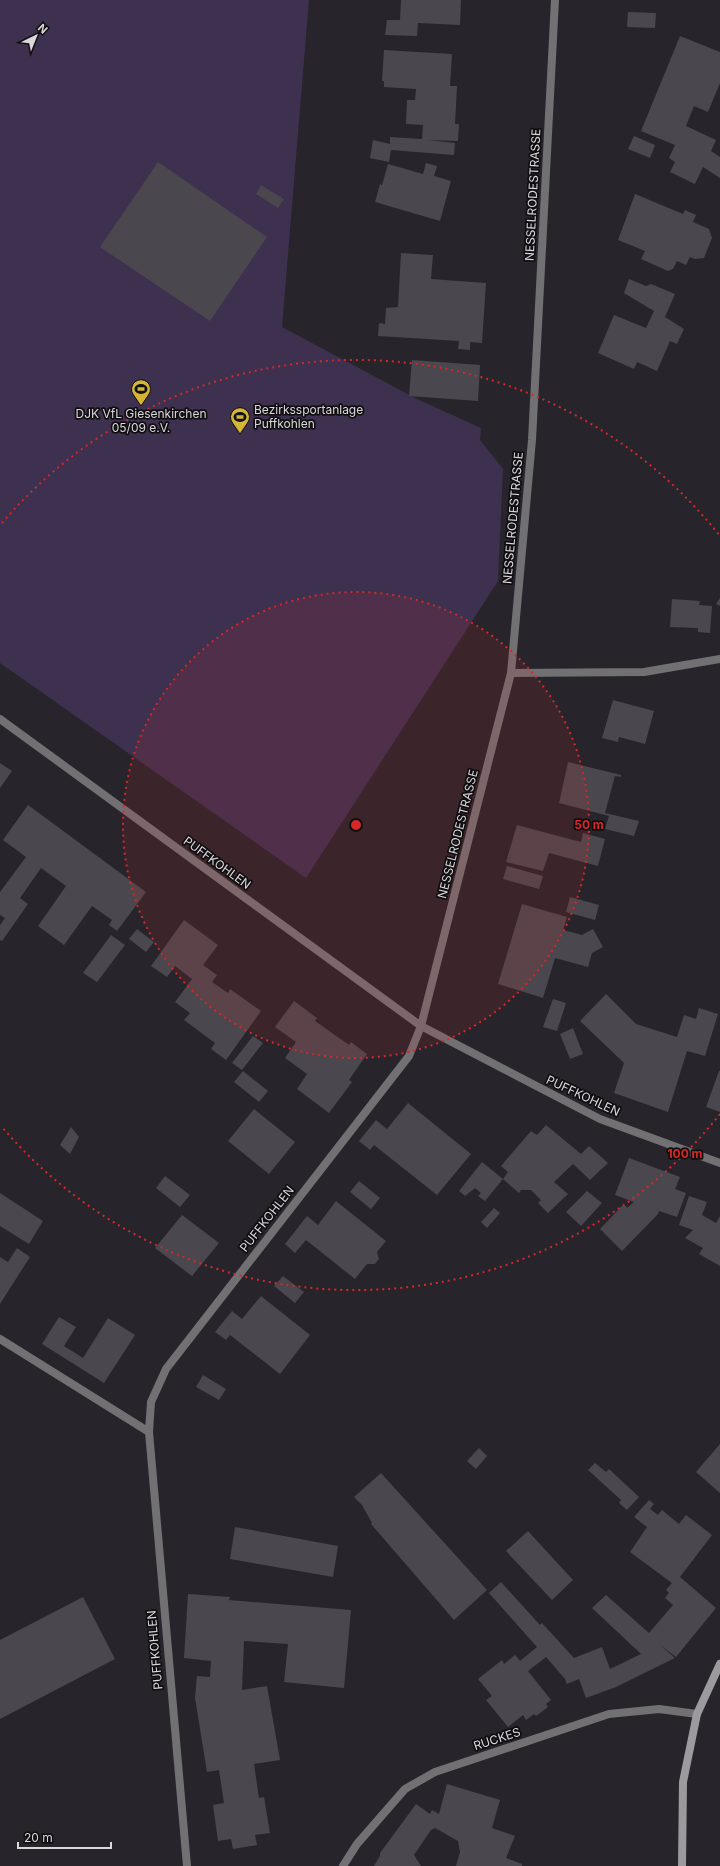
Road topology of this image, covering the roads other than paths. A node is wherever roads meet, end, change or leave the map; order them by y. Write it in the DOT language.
graph roads {
  1 [pos="555,0"];
  2 [pos="720,659"];
  3 [pos="511,673"];
  4 [pos="0,719"];
  5 [pos="421,1026"];
  6 [pos="720,1163"];
  7 [pos="0,1339"];
  8 [pos="149,1432"];
  9 [pos="720,1664"];
  10 [pos="697,1714"];
  11 [pos="187,1866"];
  12 [pos="343,1866"];
  13 [pos="682,1866"];
  1 -- 3 [label="street, NESSELRODESTRASSE"];
  2 -- 3 [label="street"];
  3 -- 5 [label="street, NESSELRODESTRASSE"];
  4 -- 5 [label="street, PUFFKOHLEN"];
  5 -- 6 [label="street, PUFFKOHLEN"];
  5 -- 8 [label="street, PUFFKOHLEN"];
  7 -- 8 [label="street"];
  8 -- 11 [label="street, PUFFKOHLEN"];
  9 -- 10 [label="main road"];
  10 -- 12 [label="street, RUCKES"];
  10 -- 13 [label="main road"];
}
